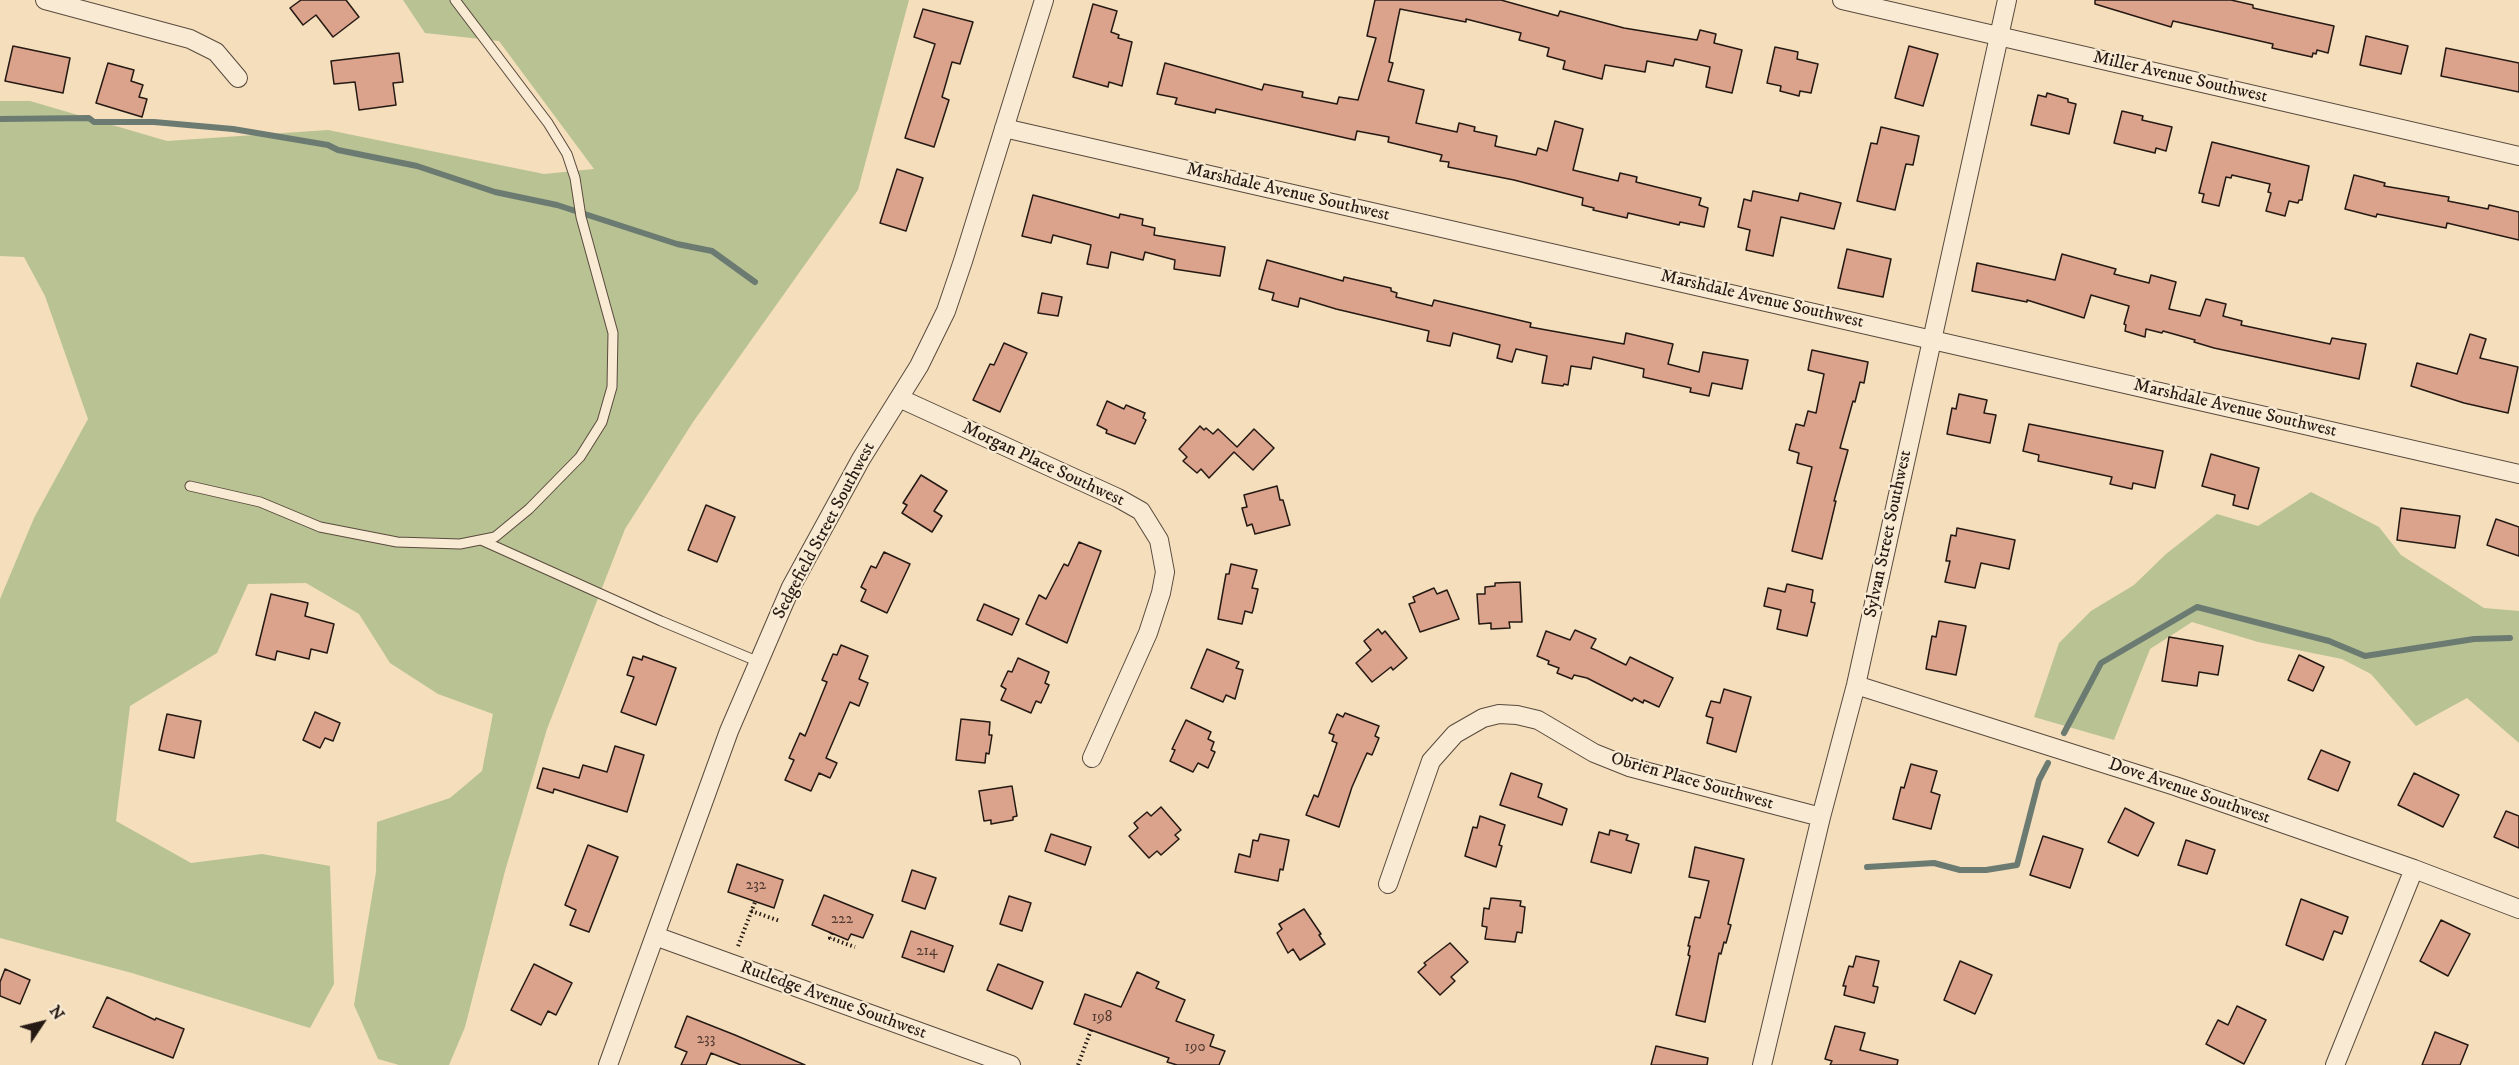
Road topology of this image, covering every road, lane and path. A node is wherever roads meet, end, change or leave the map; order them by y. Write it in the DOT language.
graph roads {
  1 [pos="45,0"];
  2 [pos="455,0"];
  3 [pos="1044,0"];
  4 [pos="1842,0"];
  5 [pos="2007,0"];
  6 [pos="1999,35"];
  7 [pos="238,78"];
  8 [pos="1004,128"];
  9 [pos="2519,156"];
  10 [pos="1932,339"];
  11 [pos="899,398"];
  12 [pos="2519,474"];
  13 [pos="190,486"];
  14 [pos="481,540"];
  15 [pos="759,662"];
  16 [pos="1856,685"];
  17 [pos="1092,758"];
  18 [pos="1821,817"];
  19 [pos="2414,869"];
  20 [pos="1388,884"];
  21 [pos="755,902"];
  22 [pos="2519,909"];
  23 [pos="751,911"];
  24 [pos="780,921"];
  25 [pos="832,933"];
  26 [pos="655,936"];
  27 [pos="855,947"];
  28 [pos="732,964"];
  29 [pos="1091,1030"];
  30 [pos="608,1065"];
  31 [pos="1011,1065"];
  32 [pos="1078,1065"];
  33 [pos="1762,1065"];
  34 [pos="2335,1065"];
  1 -- 7 [label="street"];
  2 -- 14 [label="lane"];
  3 -- 8 [label="street, Sedgefield Street Southwest"];
  4 -- 6 [label="street, Miller Avenue Southwest"];
  5 -- 6 [label="street, Sylvan Street Southwest"];
  6 -- 9 [label="street, Miller Avenue Southwest"];
  6 -- 10 [label="street, Sylvan Street Southwest"];
  8 -- 10 [label="street, Marshdale Avenue Southwest"];
  8 -- 11 [label="street, Sedgefield Street Southwest"];
  10 -- 12 [label="street, Marshdale Avenue Southwest"];
  10 -- 16 [label="street, Sylvan Street Southwest"];
  11 -- 15 [label="street, Sedgefield Street Southwest"];
  11 -- 17 [label="street, Morgan Place Southwest"];
  13 -- 14 [label="lane"];
  14 -- 15 [label="lane"];
  15 -- 26 [label="street, Sedgefield Street Southwest"];
  16 -- 18 [label="street, Sylvan Street Southwest"];
  16 -- 19 [label="street, Dove Avenue Southwest"];
  18 -- 20 [label="street, Obrien Place Southwest"];
  18 -- 33 [label="street, Sylvan Street Southwest"];
  19 -- 22 [label="street, Dove Avenue Southwest"];
  19 -- 34 [label="street"];
  21 -- 23 [label="path"];
  23 -- 24 [label="path"];
  23 -- 28 [label="path"];
  25 -- 27 [label="path"];
  26 -- 28 [label="street, Rutledge Avenue Southwest"];
  26 -- 30 [label="street, Sedgefield Street Southwest"];
  28 -- 31 [label="street, Rutledge Avenue Southwest"];
  29 -- 32 [label="path"];
}
